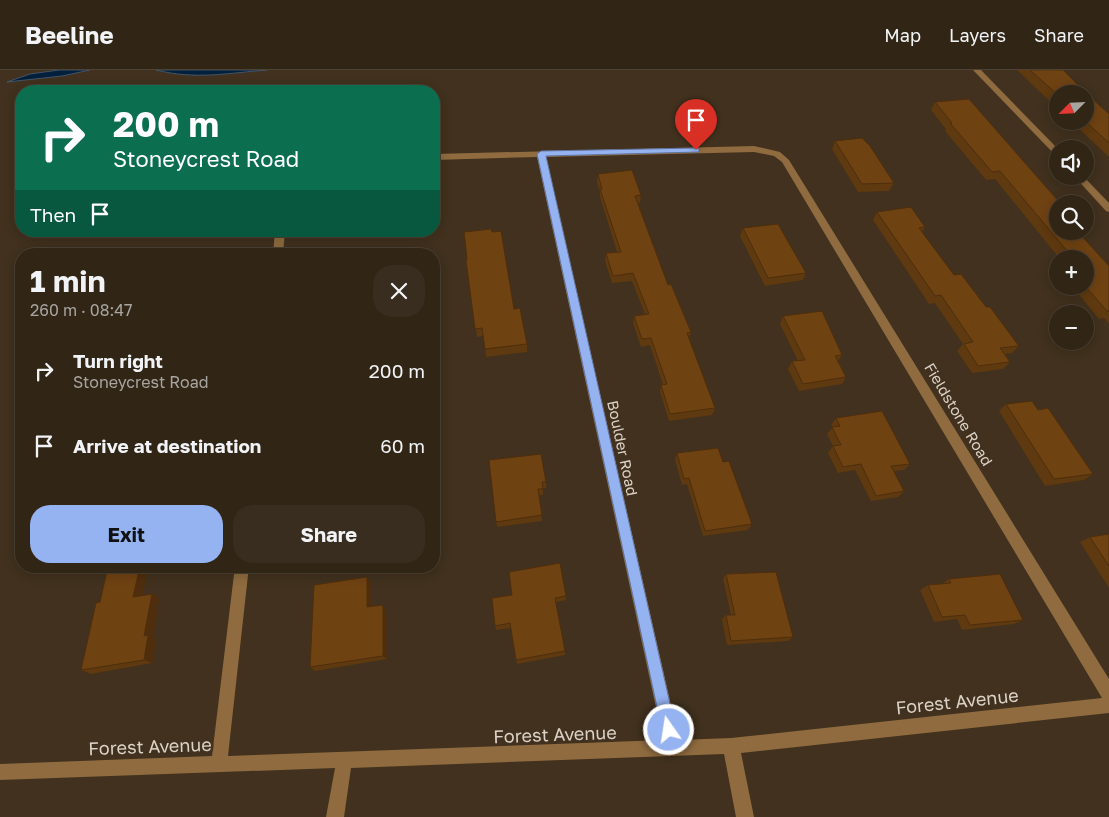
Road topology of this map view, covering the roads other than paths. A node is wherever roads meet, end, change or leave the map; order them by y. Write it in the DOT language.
graph roads {
  1 [pos="977,70"];
  2 [pos="1049,146"];
  3 [pos="541,154"];
  4 [pos="440,156"];
  5 [pos="1086,185"];
  6 [pos="1109,210"];
  7 [pos="241,573"];
  8 [pos="1109,694"];
  9 [pos="1109,705"];
  10 [pos="731,746"];
  11 [pos="673,749"];
  12 [pos="344,761"];
  13 [pos="219,764"];
  14 [pos="0,772"];
  15 [pos="336,817"];
  16 [pos="745,817"];
  1 -- 2 [label="street"];
  3 -- 4 [label="street"];
  3 -- 8 [label="street, Fieldstone Road"];
  3 -- 11 [label="street, Boulder Road"];
  5 -- 6 [label="street"];
  7 -- 13 [label="street"];
  9 -- 10 [label="street, Forest Avenue"];
  10 -- 11 [label="street, Forest Avenue"];
  10 -- 16 [label="street"];
  11 -- 12 [label="street, Forest Avenue"];
  12 -- 13 [label="street, Forest Avenue"];
  12 -- 15 [label="street"];
  13 -- 14 [label="street, Forest Avenue"];
}
